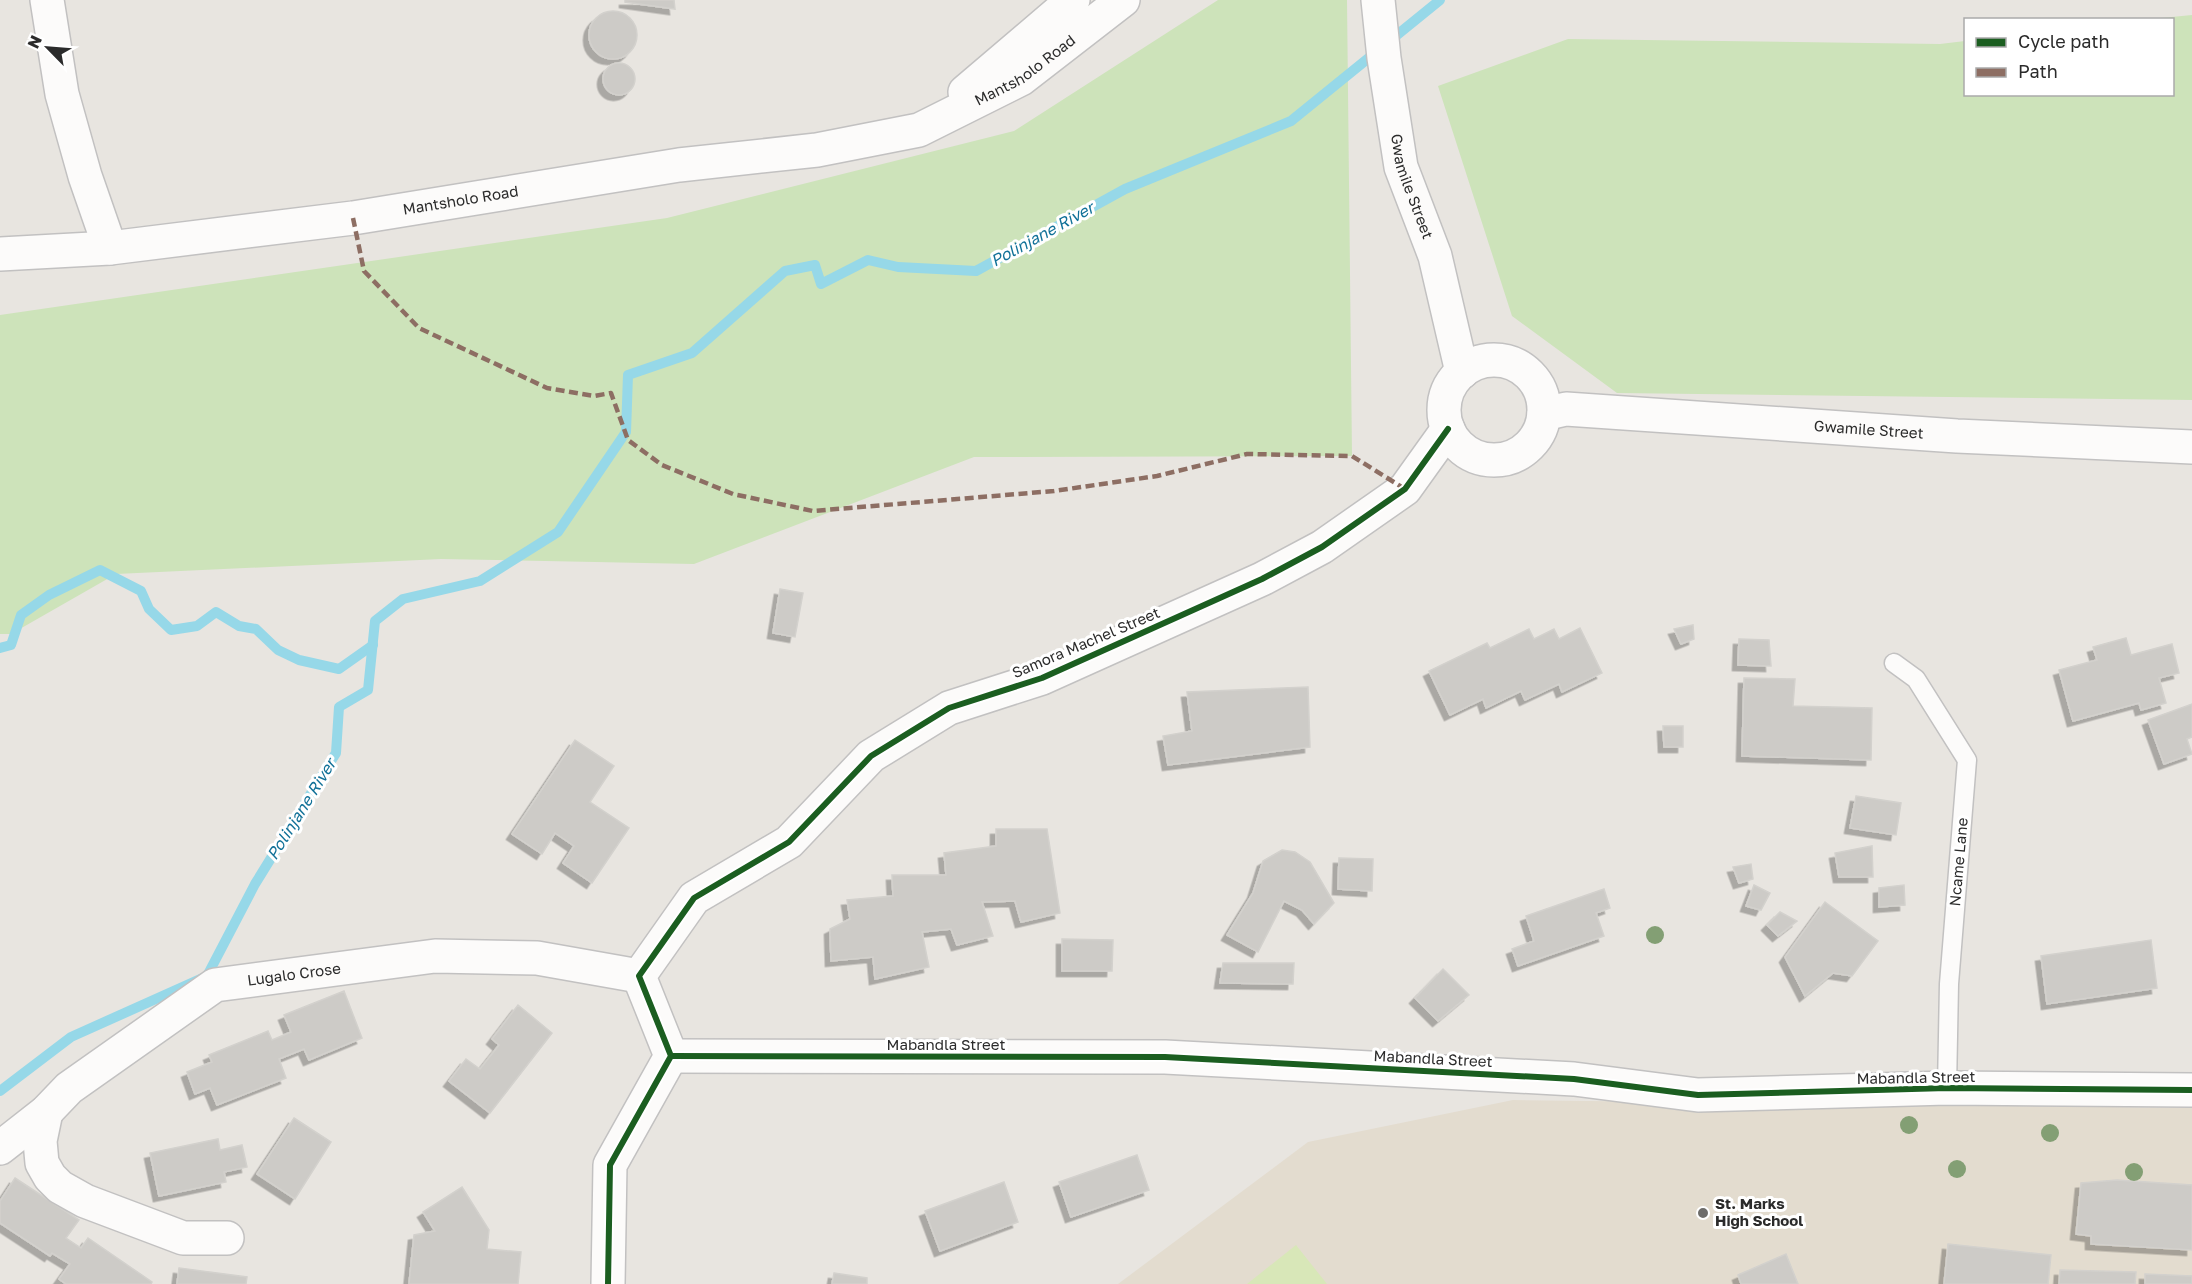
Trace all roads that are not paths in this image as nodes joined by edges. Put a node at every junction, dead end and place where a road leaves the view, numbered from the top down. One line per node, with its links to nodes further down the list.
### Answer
1 (47, 0): 6 (street)
2 (1073, 0): 5 (street, Mantsholo Road)
3 (1109, 5): 5 (street, Mantsholo Road)
4 (1378, 7): 8 (street, Gwamile Street)
5 (919, 130): 6 (street, Mantsholo Road)
6 (110, 248): 7 (street, Mantsholo Road)
7 (0, 254)
8 (1462, 372): 9 (street); 10 (street)
9 (1545, 414): 10 (street); 11 (street, Gwamile Street)
10 (1448, 429): 13 (street, Samora Machel Street)
11 (2192, 447)
12 (1894, 663): 15 (lane, Ncame Lane)
13 (639, 976): 14 (street); 17 (street, Lugalo Crose)
14 (671, 1056): 15 (street, Mabandla Street); 20 (street)
15 (1947, 1088): 16 (street, Mabandla Street)
16 (2192, 1090)
17 (46, 1112): 18 (street, Lugalo Crose); 19 (street)
18 (0, 1148)
19 (227, 1238)
20 (608, 1284)

